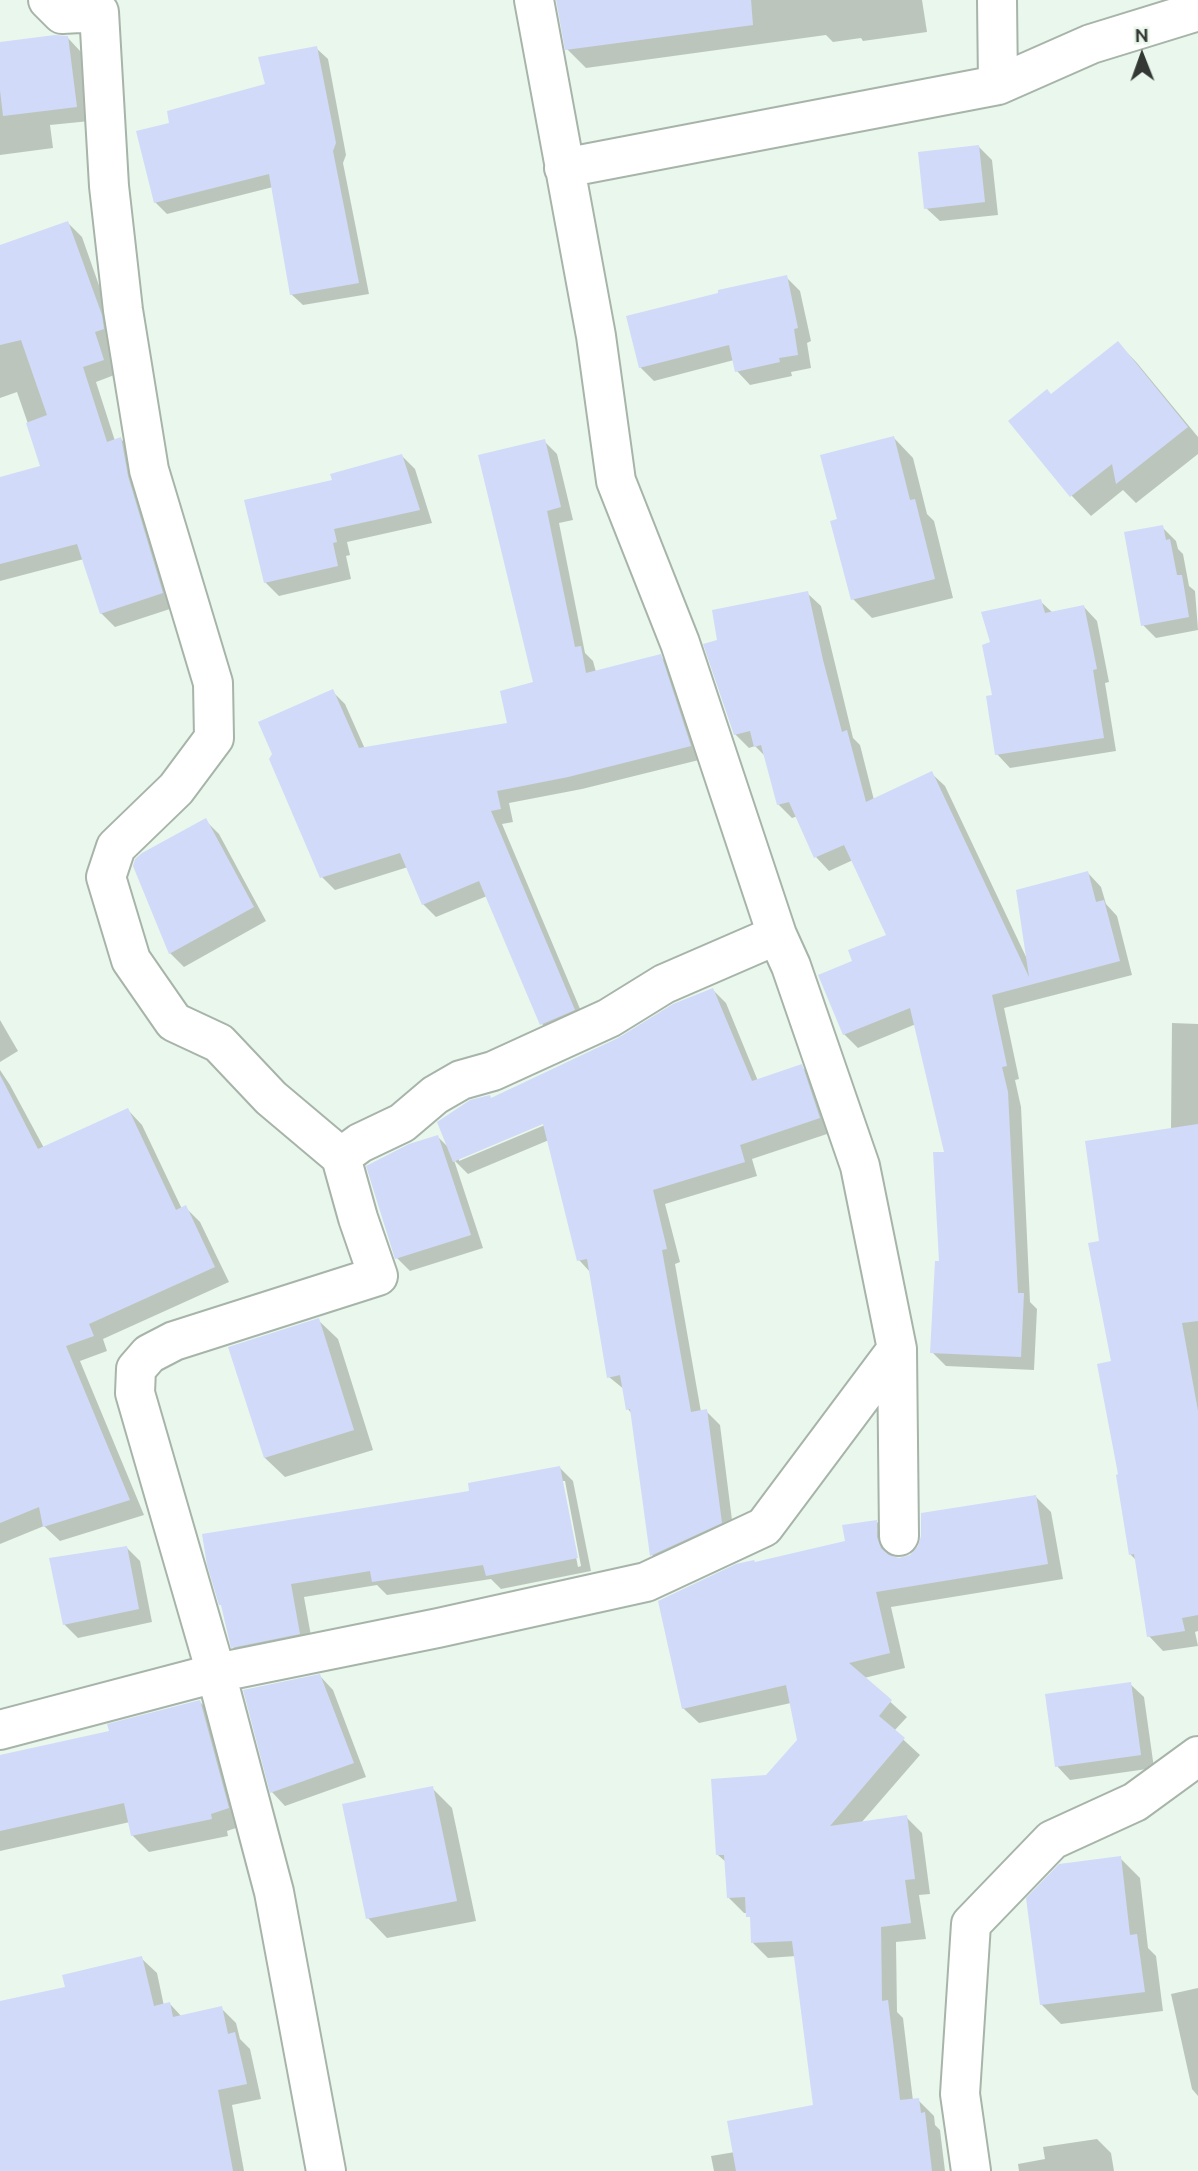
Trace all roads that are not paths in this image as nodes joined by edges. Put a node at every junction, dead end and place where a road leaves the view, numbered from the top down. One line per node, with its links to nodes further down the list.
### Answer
1 (47, 0): 8 (street)
2 (534, 0): 6 (street)
3 (997, 0): 5 (street)
4 (1198, 11): 5 (street)
5 (998, 85): 6 (street)
6 (564, 168): 7 (street)
7 (777, 935): 8 (street); 9 (street)
8 (341, 1157): 11 (street)
9 (897, 1349): 10 (street); 11 (street)
10 (899, 1535)
11 (216, 1673): 12 (street); 14 (street)
12 (0, 1730)
13 (1198, 1756): 15 (street)
14 (326, 2171)
15 (971, 2171)

